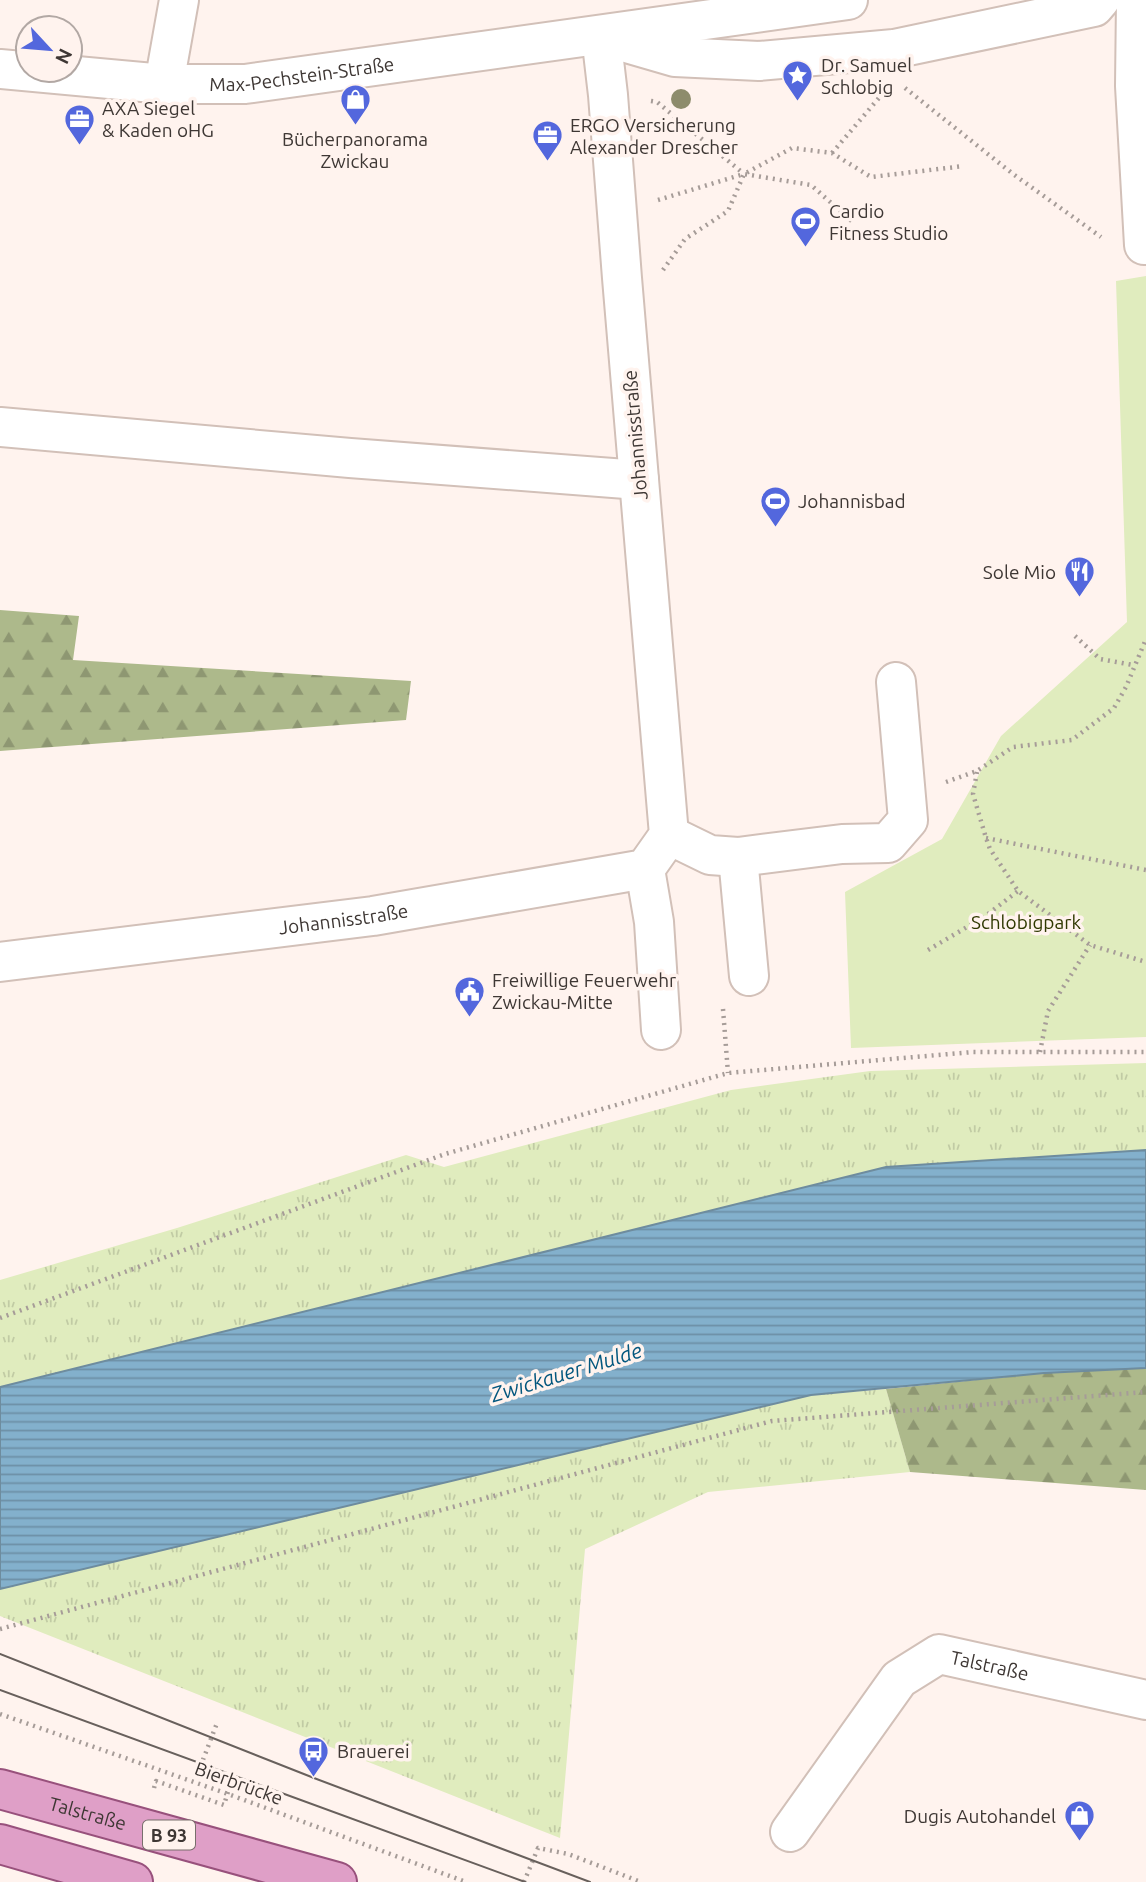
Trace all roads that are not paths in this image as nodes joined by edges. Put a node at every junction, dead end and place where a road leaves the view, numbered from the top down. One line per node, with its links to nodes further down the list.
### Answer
1 (179, 0): 7 (street)
2 (848, 0): 5 (street, Max-Pechstein-Straße)
3 (1100, 0): 5 (street, Max-Pechstein-Straße)
4 (1136, 0): 8 (street)
5 (601, 35): 7 (street, Max-Pechstein-Straße); 10 (street, Johannisstraße)
6 (0, 69): 7 (street, Max-Pechstein-Straße)
7 (164, 84)
8 (1144, 245)
9 (0, 427): 10 (street)
10 (639, 480): 12 (street, Johannisstraße)
11 (896, 682): 13 (street)
12 (669, 835): 13 (street); 14 (street)
13 (724, 856): 16 (street)
14 (645, 869): 15 (street, Johannisstraße); 17 (street)
15 (0, 962)
16 (749, 976)
17 (661, 1030)
18 (1146, 1700): 20 (street, Talstraße)
19 (0, 1789): 23 (main road, Talstraße / B 93)
20 (790, 1832)
21 (0, 1844): 22 (main road)
22 (133, 1882)
23 (337, 1882)

